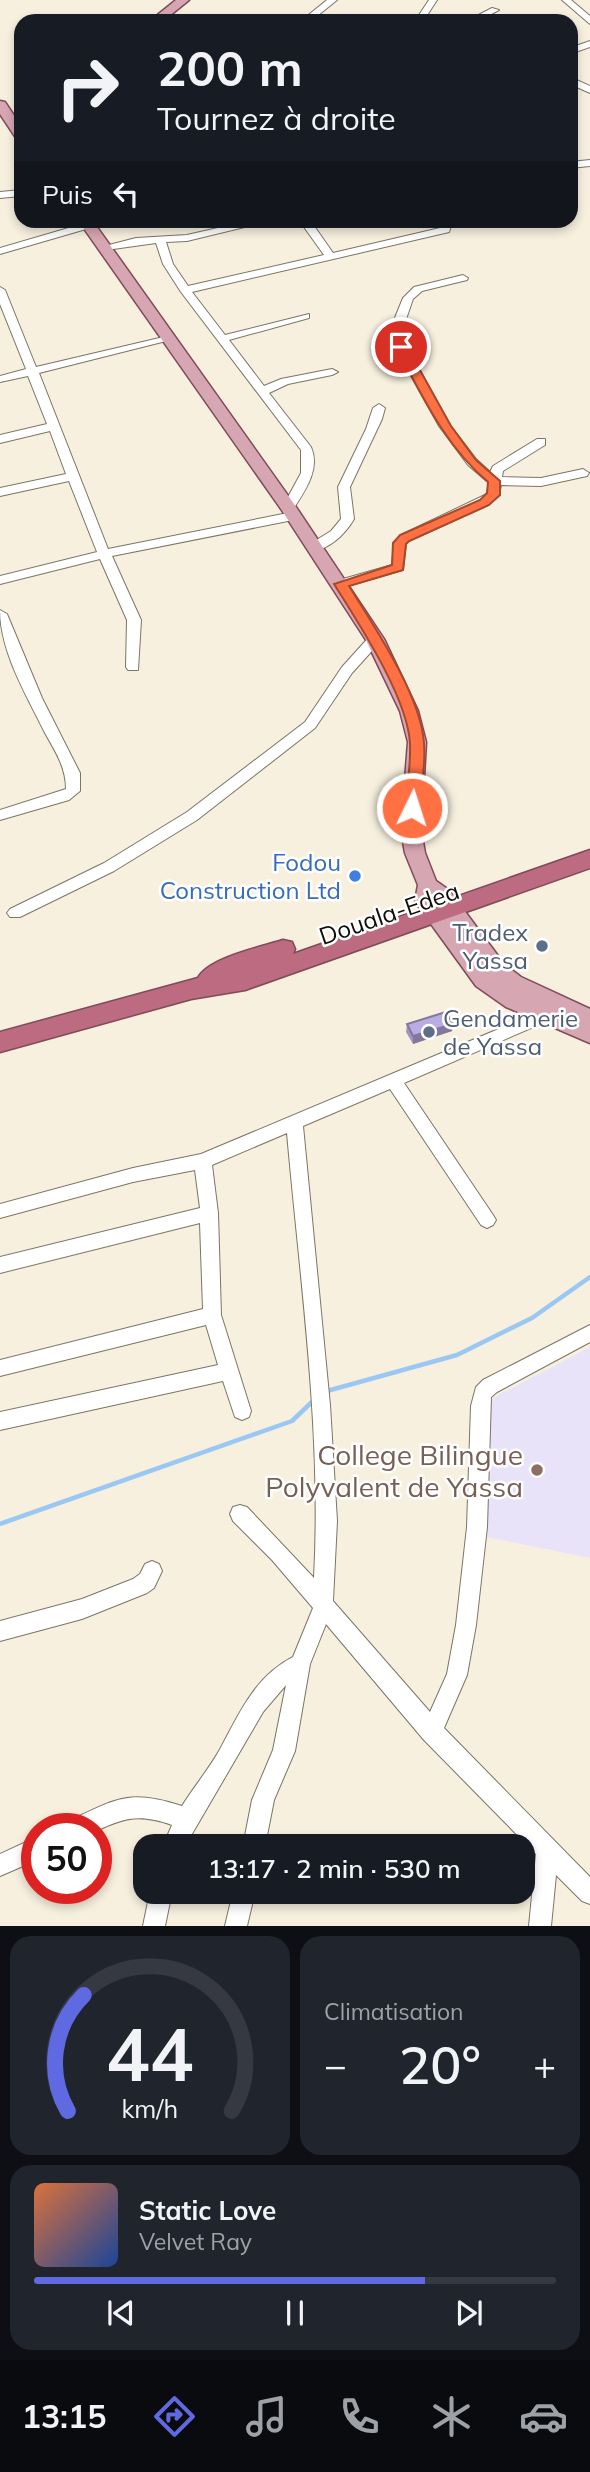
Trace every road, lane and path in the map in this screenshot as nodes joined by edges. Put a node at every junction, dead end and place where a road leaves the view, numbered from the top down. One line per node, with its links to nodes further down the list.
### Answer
1 (183, 0): 5 (main road)
2 (333, 0): 6 (street)
3 (566, 0): 8 (street)
4 (495, 10): 7 (street)
5 (165, 14)
6 (314, 14)
7 (486, 14)
8 (587, 19)
9 (0, 105): 10 (main road)
10 (14, 116)
11 (71, 228): 18 (street)
12 (91, 228): 17 (main road)
13 (216, 228): 16 (street)
14 (310, 228): 19 (street)
15 (446, 228): 19 (street)
16 (160, 240): 17 (street); 22 (street)
17 (106, 247): 24 (main road)
18 (0, 251)
19 (329, 255): 22 (street)
20 (463, 278): 36 (street)
21 (0, 290): 26 (street)
22 (185, 290): 25 (street)
23 (305, 316): 25 (street)
24 (168, 339): 26 (street); 38 (main road)
25 (221, 339): 29 (street)
26 (31, 371): 28 (street); 31 (street)
27 (332, 372): 29 (street)
28 (0, 379)
29 (264, 391): 38 (street)
30 (379, 408): 39 (street)
31 (55, 426): 32 (street); 35 (street)
32 (0, 439)
33 (541, 442): 36 (street)
34 (583, 473): 36 (street)
35 (74, 475): 37 (street); 40 (street)
36 (494, 481): 42 (street)
37 (0, 492)
38 (291, 512): 39 (main road); 40 (street)
39 (315, 547): 42 (main road)
40 (104, 554): 41 (street); 45 (street)
41 (0, 580)
42 (341, 584): 44 (main road)
43 (0, 614): 46 (street)
44 (375, 639): 49 (main road); 50 (street)
45 (133, 667)
46 (0, 816)
47 (590, 844): 49 (highway, Douala-Edea)
48 (590, 859): 49 (highway, Douala-Edea)
49 (436, 901): 51 (main road); 52 (main road); 54 (highway, Douala-Edea)
50 (15, 913)
51 (546, 1015): 53 (main road); 55 (street)
52 (590, 1018)
53 (590, 1034)
54 (0, 1042)
55 (395, 1082): 56 (street); 60 (street)
56 (294, 1122): 57 (street); 70 (street)
57 (203, 1161): 58 (street); 59 (street)
58 (0, 1211)
59 (209, 1213): 61 (street); 62 (street)
60 (486, 1220)
61 (0, 1265)
62 (212, 1315): 64 (street); 65 (street)
63 (590, 1333): 73 (street)
64 (0, 1368)
65 (228, 1371): 66 (street); 67 (street)
66 (242, 1411)
67 (0, 1421)
68 (240, 1514): 70 (street)
69 (152, 1571): 71 (street)
70 (323, 1607): 72 (street); 73 (street)
71 (0, 1631)
72 (300, 1664): 75 (street); 77 (street)
73 (432, 1732): 78 (street)
74 (112, 1813): 75 (street)
75 (185, 1818): 76 (street)
76 (179, 1834)
77 (256, 1834)
78 (547, 1850): 81 (street); 86 (street)
79 (21, 1855): 80 (street)
80 (0, 1865)
81 (590, 1894)
82 (159, 1904): 84 (street)
83 (241, 1904): 85 (street)
84 (155, 1926)
85 (236, 1926)
86 (540, 1926)

